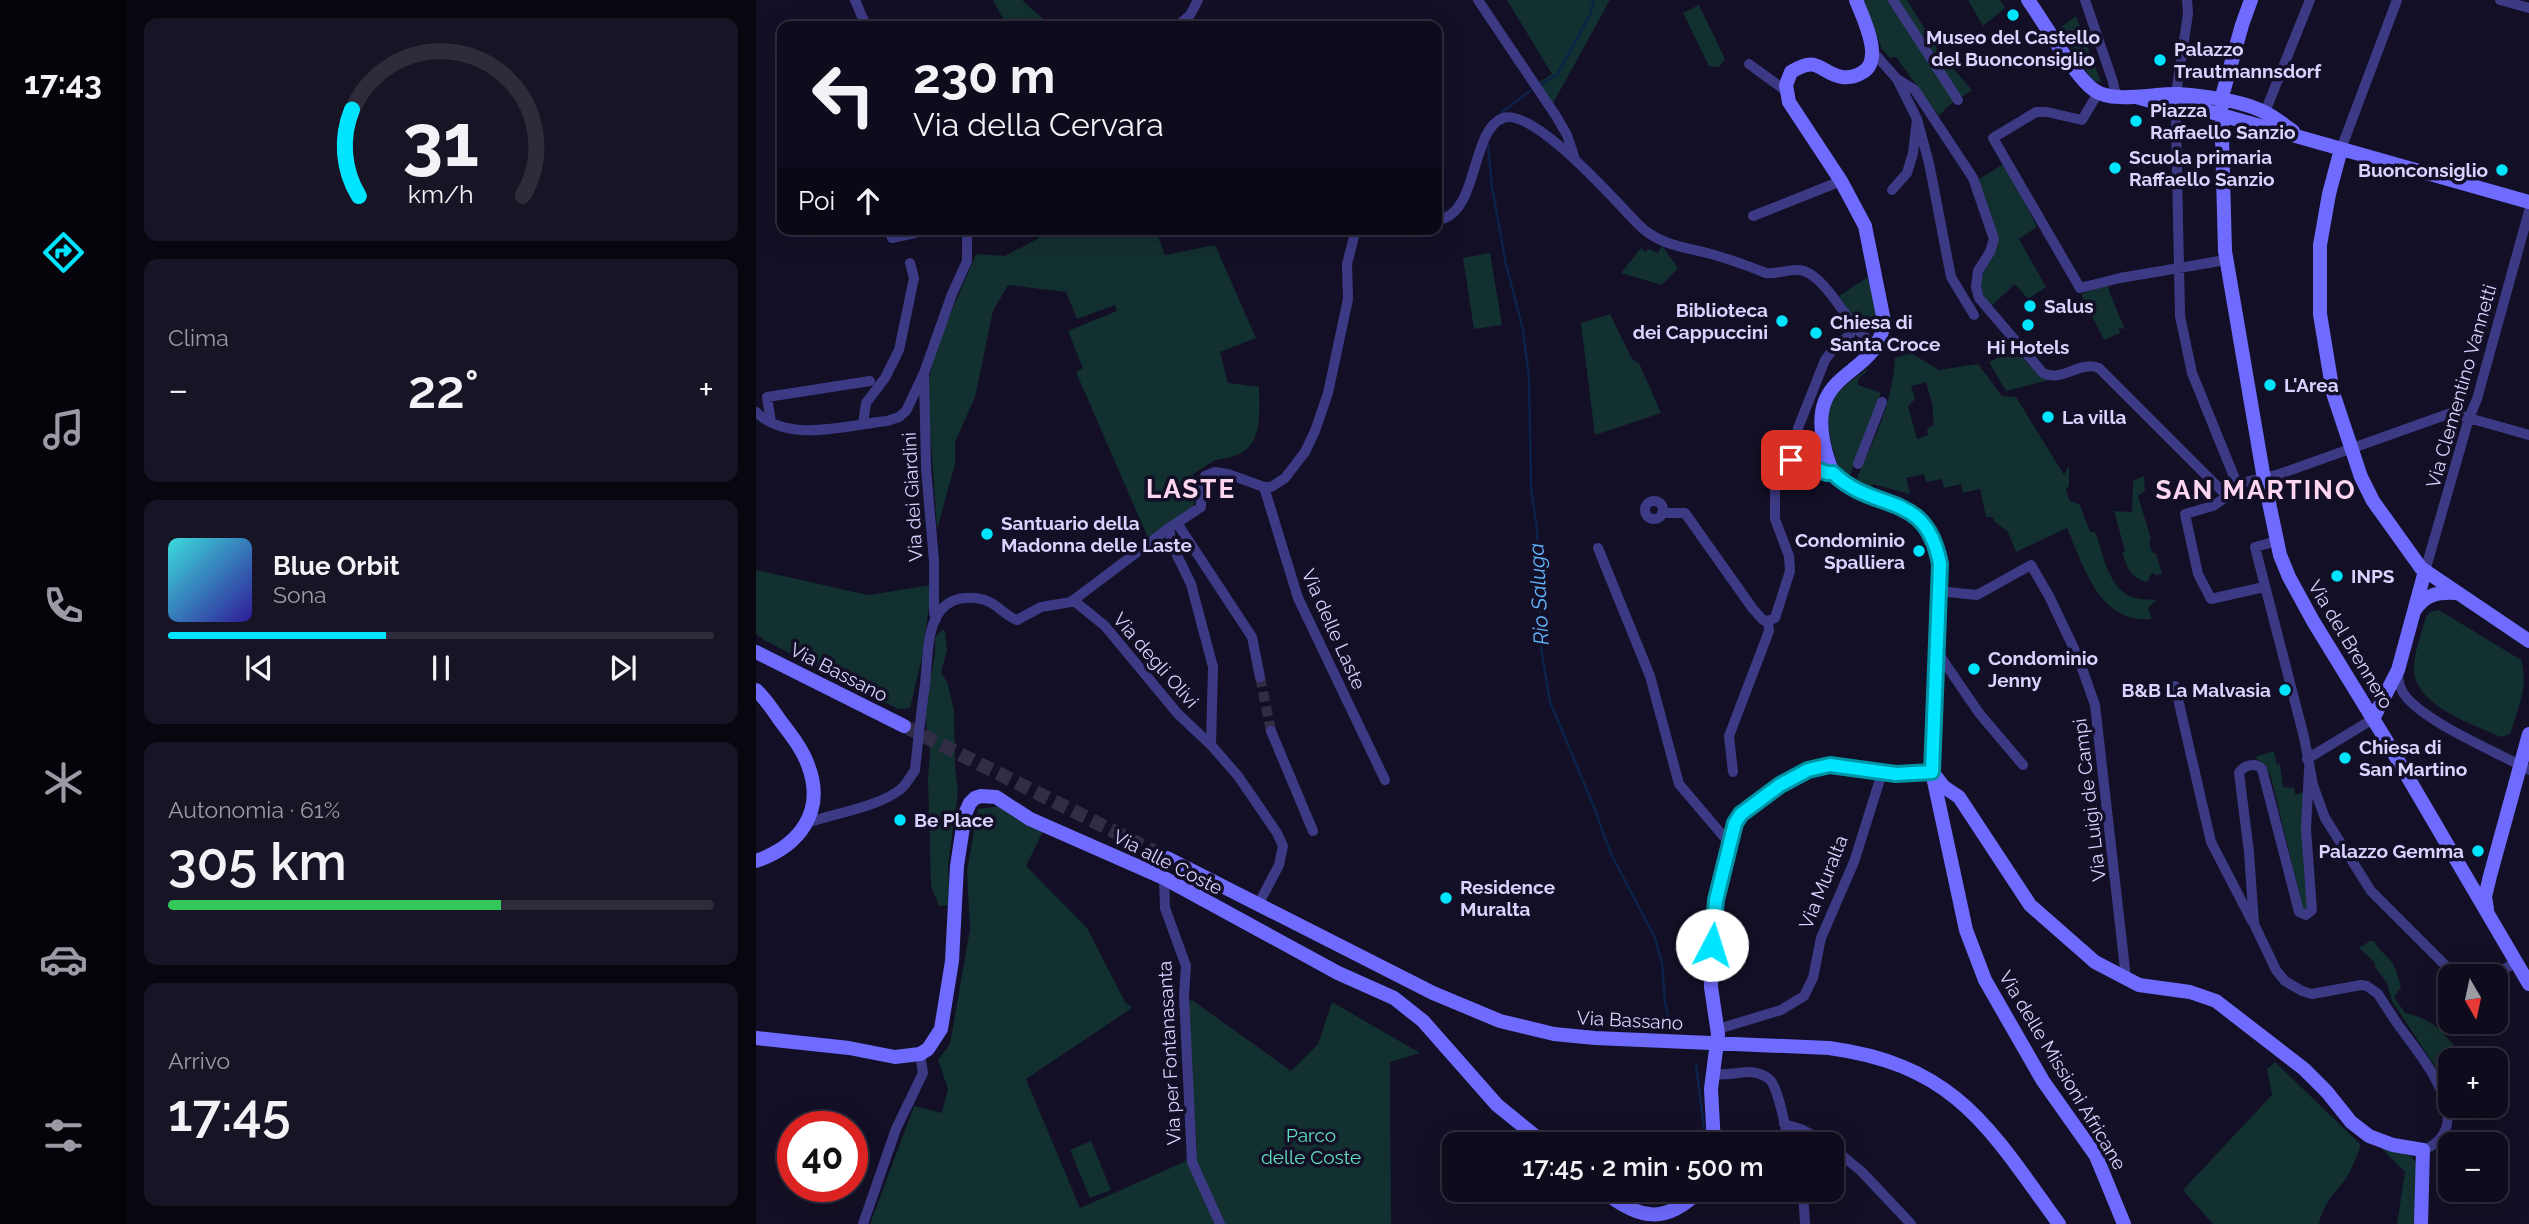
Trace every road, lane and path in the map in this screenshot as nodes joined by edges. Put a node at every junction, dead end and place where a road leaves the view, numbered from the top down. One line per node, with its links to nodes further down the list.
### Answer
1 (855, 0): 14 (street)
2 (1198, 0): 15 (street)
3 (1478, 0): 31 (street)
4 (1856, 0): 16 (street)
5 (1893, 0): 22 (street)
6 (2028, 0): 20 (street)
7 (2085, 0): 21 (street)
8 (2187, 0): 23 (street)
9 (2251, 0): 24 (street, Via del Brennero)
10 (2310, 0): 25 (street)
11 (2397, 0): 30 (street)
12 (2500, 0): 13 (street)
13 (2529, 8)
14 (864, 21)
15 (1183, 21)
16 (1874, 53): 18 (street); 19 (street)
17 (1749, 64): 19 (street)
18 (1897, 79): 27 (street); 61 (street)
19 (1786, 91): 32 (street)
20 (2098, 93): 21 (street); 42 (street)
21 (2116, 96): 23 (street)
22 (1958, 100)
23 (2175, 100): 24 (street); 26 (street)
24 (2221, 100): 25 (street); 26 (street, Via del Brennero)
25 (2265, 112): 29 (street)
26 (2222, 116): 29 (street); 40 (street, Via del Brennero)
27 (1917, 119): 33 (street); 43 (street)
28 (2176, 121): 42 (street)
29 (2304, 139): 30 (street)
30 (2341, 149): 34 (street); 54 (street)
31 (1574, 159): 37 (street); 45 (street)
32 (1841, 181): 36 (street); 45 (street)
33 (1892, 190)
34 (2529, 202)
35 (2529, 211): 50 (street, Via Clementino Vannetti)
36 (1753, 216)
37 (1442, 220)
38 (967, 235): 46 (street, Via dei Giardini)
39 (1354, 235): 60 (street)
40 (2226, 260): 42 (street); 58 (street, Via del Brennero)
41 (910, 263): 52 (street)
42 (2178, 268): 59 (street)
43 (1974, 315)
44 (1850, 335): 55 (street)
45 (1875, 346): 57 (street)
46 (924, 373): 52 (street, Via dei Giardini); 71 (street, Via dei Giardini)
47 (870, 381): 51 (street)
48 (1882, 402): 56 (street)
49 (756, 412): 51 (street, Via dei Giardini)
50 (2469, 418): 53 (street); 54 (street); 66 (street, Via Clementino Vannetti)
51 (771, 422): 52 (street, Via dei Giardini)
52 (863, 424)
53 (2529, 435)
54 (2351, 450): 58 (street); 66 (street)
55 (1797, 457)
56 (1858, 464)
57 (1833, 473): 68 (street, Via delle Missioni Africane); 73 (street)
58 (2264, 479): 59 (street); 64 (street, Via del Brennero)
59 (2238, 484): 61 (street)
60 (1264, 487): 63 (street); 92 (street, Via delle Laste)
61 (2228, 497): 67 (street)
62 (1662, 513): 73 (street)
63 (1173, 526): 70 (street); 78 (street); 85 (street, Via degli Olivi)
64 (2277, 541): 67 (street); 81 (street, Via del Brennero)
65 (1598, 548): 95 (street)
66 (2425, 571): 69 (street); 72 (street)
67 (2264, 587): 86 (street)
68 (1938, 591): 75 (street, Via delle Missioni Africane); 107 (street, Via Luigi de Campi)
69 (2456, 593): 72 (street); 74 (street)
70 (1073, 600): 71 (street); 85 (street, Via degli Olivi)
71 (936, 618): 93 (street)
72 (2412, 618): 77 (street)
73 (1768, 621): 89 (street)
74 (2528, 641)
75 (1936, 650): 87 (street); 90 (street, Via delle Missioni Africane)
76 (756, 653): 82 (street, Via Bassano)
77 (2398, 670): 81 (street); 88 (street)
78 (1260, 677)
79 (2175, 686): 103 (street)
80 (756, 690): 93 (street)
81 (2373, 719): 86 (street); 98 (street, Via del Brennero)
82 (904, 726)
83 (1271, 731): 94 (street)
84 (2529, 734): 88 (street)
85 (1211, 745): 101 (street, Via degli Olivi)
86 (2308, 764): 103 (street); 105 (street)
87 (2023, 765)
88 (2525, 768): 99 (street)
89 (1732, 772)
90 (1932, 772): 91 (street); 107 (street); 130 (street, Via delle Missioni Africane)
91 (1882, 773): 95 (street); 110 (street, Via Muralta)
92 (1385, 780)
93 (807, 823): 97 (street)
94 (1313, 831)
95 (1730, 844): 109 (street)
96 (1167, 858): 101 (street, Via Bassano)
97 (756, 861)
98 (2465, 874): 99 (street); 102 (street, Via del Brennero)
99 (2490, 876): 102 (street)
100 (1164, 878): 113 (street, Via alle Coste); 116 (street, Via alle Coste); 126 (street, Via per Fontanasanta)
101 (1258, 905): 112 (street, Via Bassano)
102 (2487, 914): 104 (street, Via del Brennero)
103 (2254, 924): 120 (street)
104 (2516, 962): 106 (street); 108 (street, Via del Brennero)
105 (2444, 964)
106 (2508, 967)
107 (2126, 978): 120 (street)
108 (2529, 984)
109 (1713, 1006): 110 (street); 112 (street)
110 (1718, 1036): 112 (street, Via Bassano); 114 (street); 129 (street, Via Bassano)
111 (756, 1038): 113 (street)
112 (1629, 1040)
113 (920, 1054): 125 (street)
114 (1712, 1074): 115 (street); 117 (street)
115 (1784, 1124): 118 (street); 119 (street)
116 (1530, 1132)
117 (1713, 1132)
118 (1786, 1132)
119 (1806, 1132)
120 (2423, 1150): 131 (street)
121 (1844, 1157): 128 (street)
122 (1618, 1202): 123 (street)
123 (1691, 1202)
124 (1804, 1202): 127 (street)
125 (863, 1224)
126 (1220, 1224)
127 (1805, 1224)
128 (1911, 1224)
129 (2059, 1224)
130 (2124, 1224)
131 (2421, 1224)

